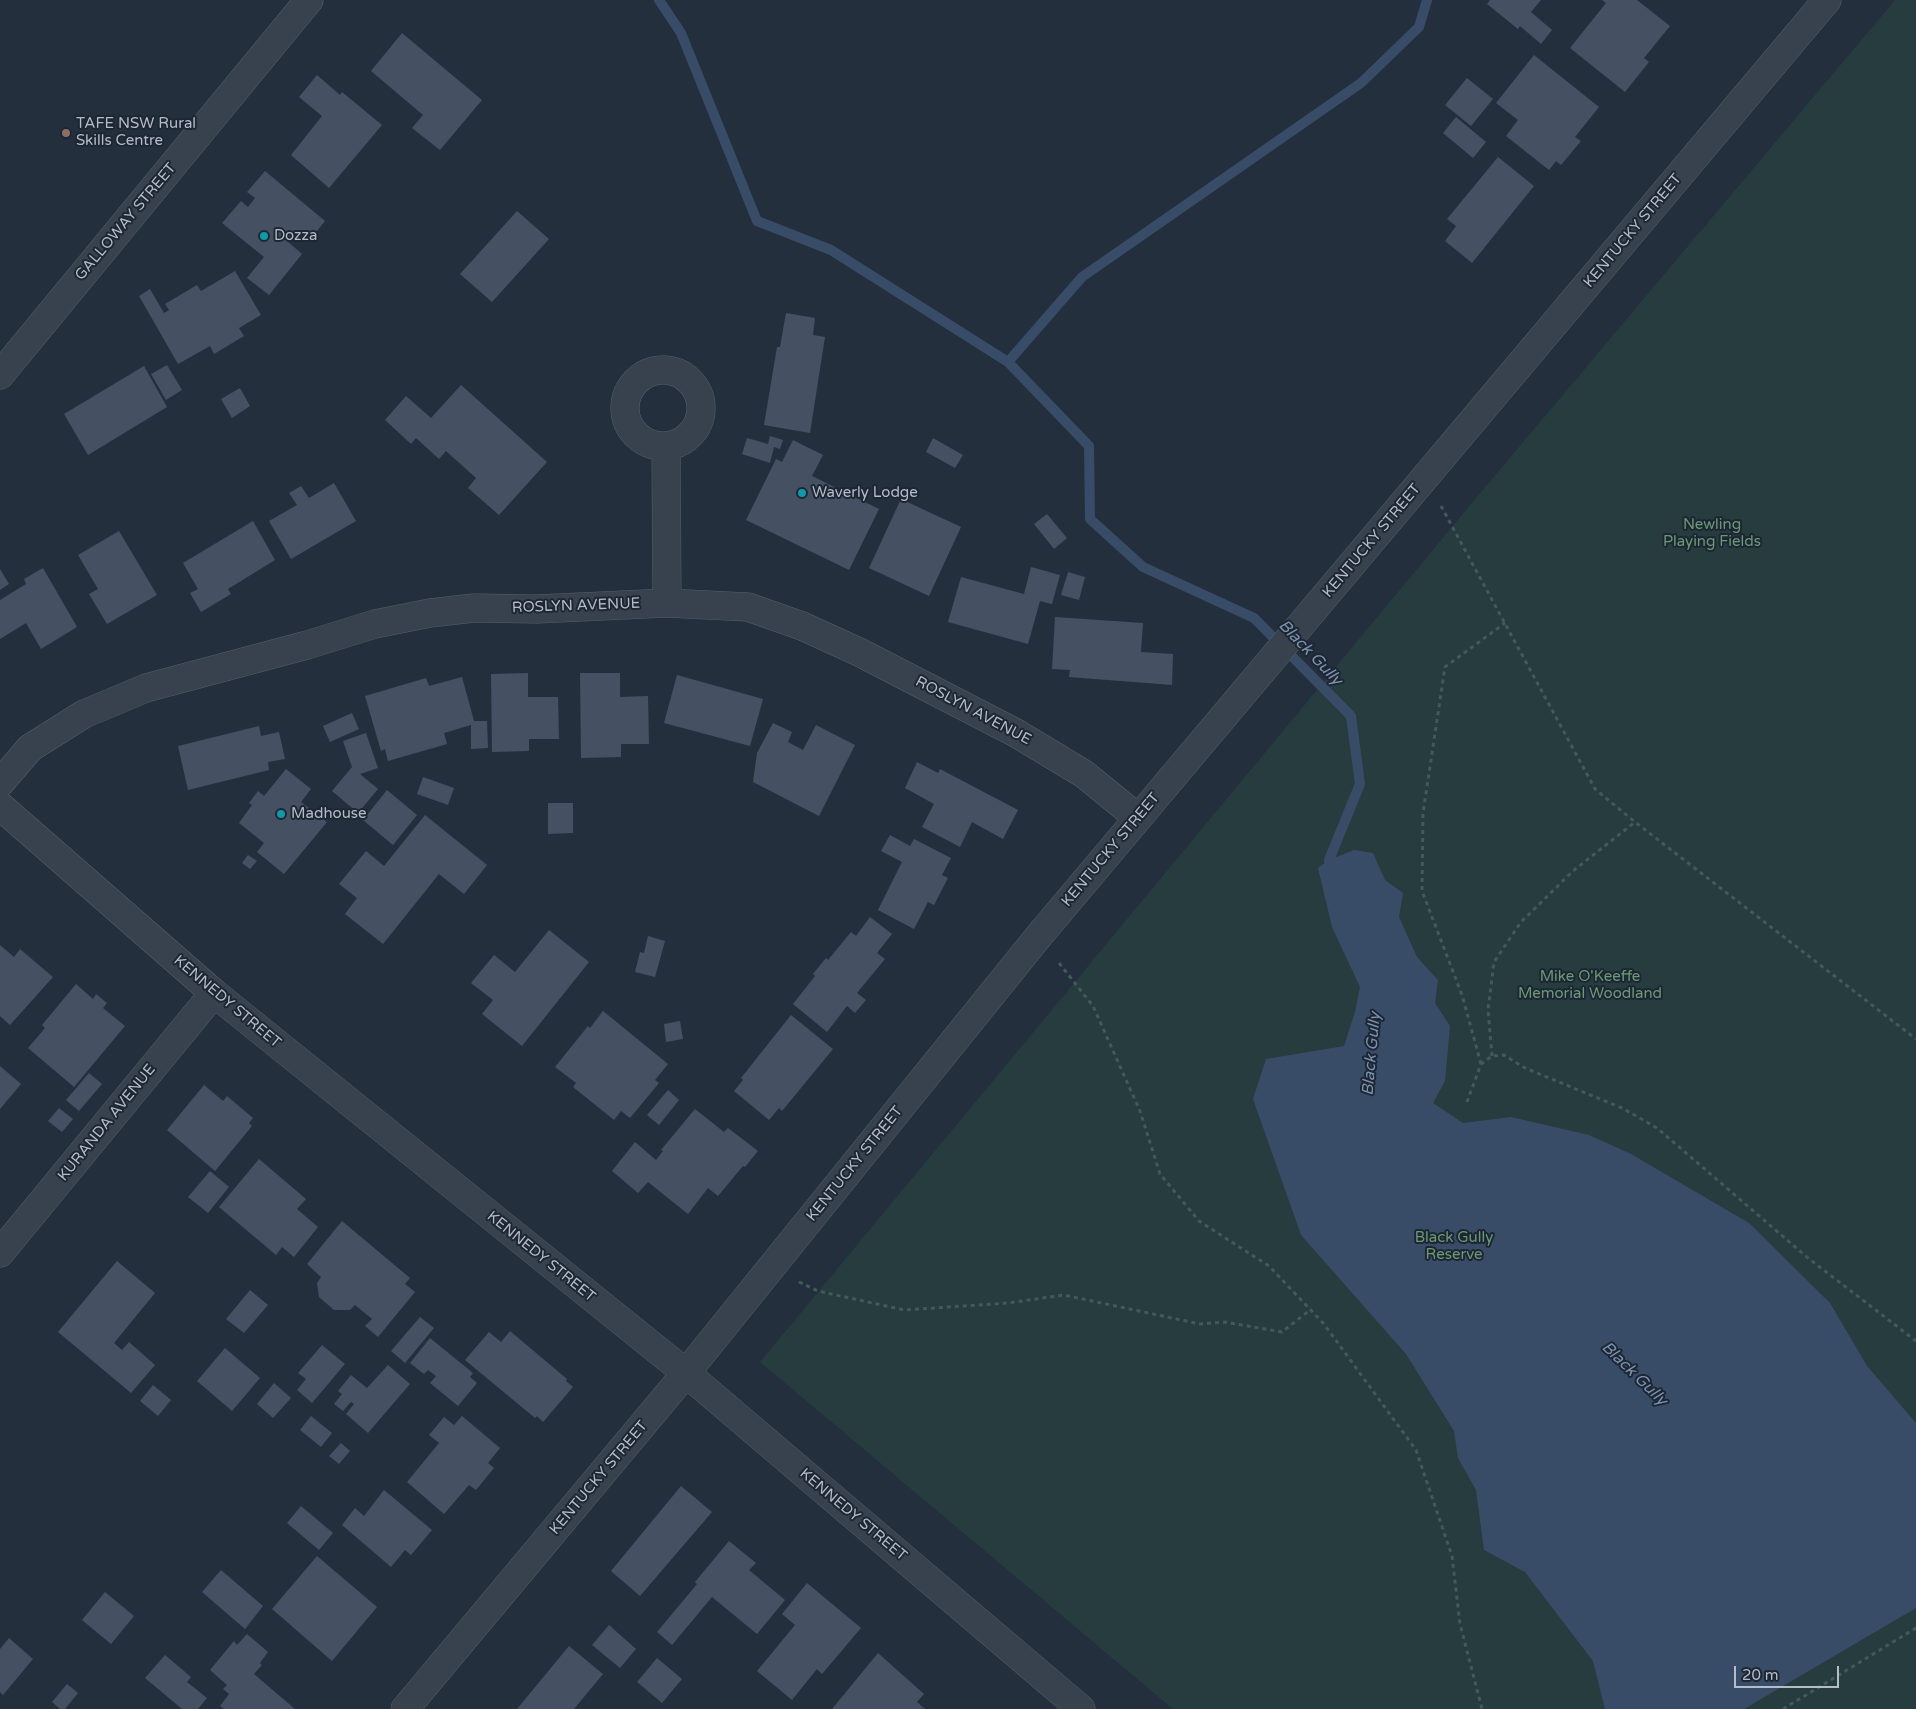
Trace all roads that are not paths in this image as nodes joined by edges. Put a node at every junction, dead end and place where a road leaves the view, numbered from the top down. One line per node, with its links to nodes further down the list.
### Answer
1 (309, 0): 3 (street, GALLOWAY STREET)
2 (1827, 0): 8 (street, KENTUCKY STREET)
3 (0, 375)
4 (666, 447): 5 (street)
5 (667, 603): 6 (street, ROSLYN AVENUE); 8 (street, ROSLYN AVENUE)
6 (0, 783)
7 (0, 806): 9 (street, KENNEDY STREET)
8 (1138, 818): 11 (street, KENTUCKY STREET)
9 (214, 993): 10 (street, KURANDA AVENUE); 11 (street, KENNEDY STREET)
10 (0, 1253)
11 (686, 1374): 12 (street, KENTUCKY STREET); 13 (street, KENNEDY STREET)
12 (405, 1709)
13 (1082, 1709)

